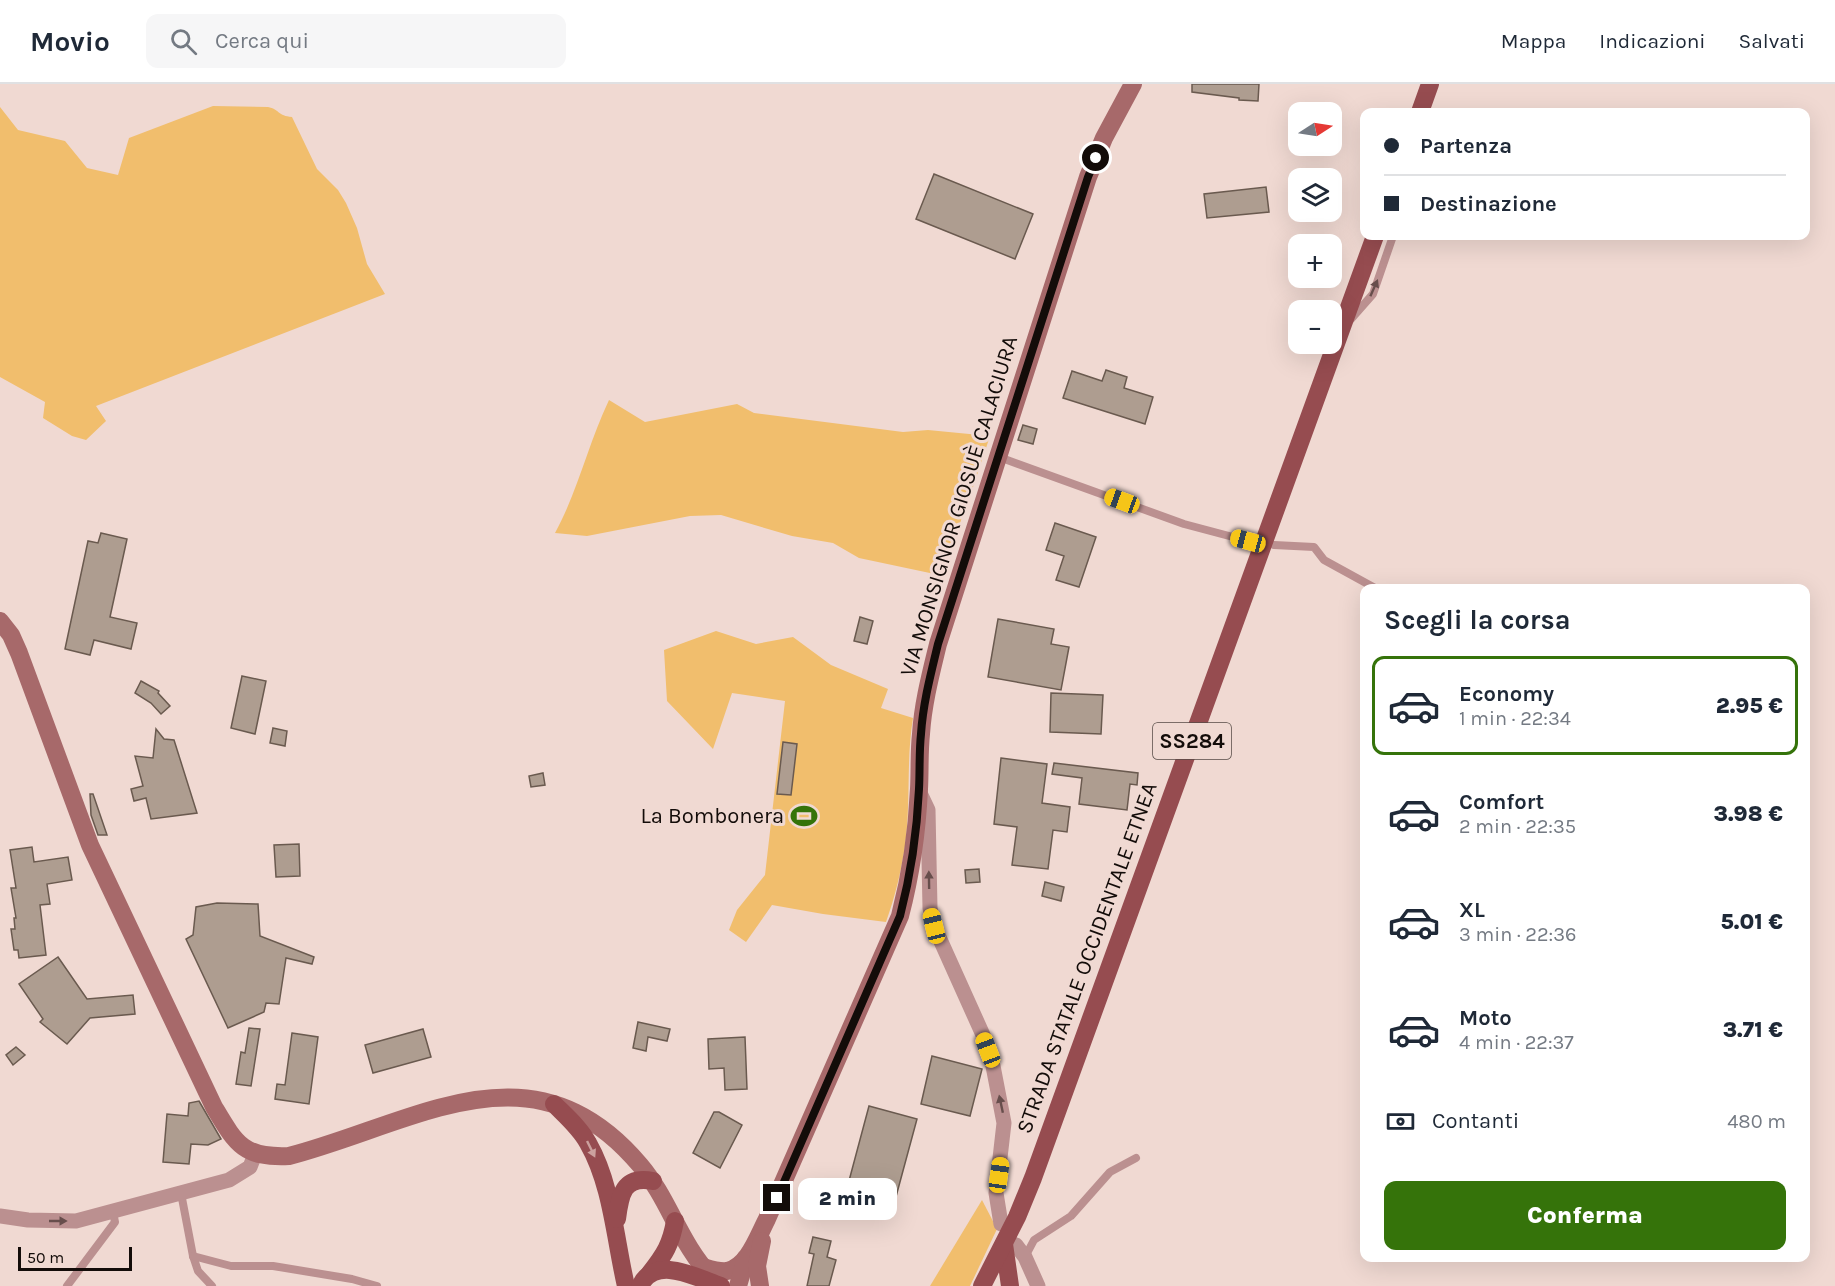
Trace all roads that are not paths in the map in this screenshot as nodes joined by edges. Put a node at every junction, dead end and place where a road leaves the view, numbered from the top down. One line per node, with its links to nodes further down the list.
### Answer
1 (1133, 84): 9 (street, VIA MONSIGNOR GIOSUÈ CALACIURA)
2 (1430, 84): 3 (main road)
3 (1421, 108)
4 (1374, 240): 6 (main road, STRADA STATALE OCCIDENTALE ETNEA / SS284)
5 (1392, 240): 7 (lane, one-way to 5)
6 (1342, 327)
7 (1342, 330)
8 (1332, 354): 25 (main road, STRADA STATALE OCCIDENTALE ETNEA / SS284)
9 (998, 457): 10 (lane); 14 (street, VIA MONSIGNOR GIOSUÈ CALACIURA)
10 (1248, 541)
11 (1274, 545): 12 (lane)
12 (1368, 584)
13 (0, 621): 16 (street)
14 (919, 791): 23 (street, one-way to 14); 27 (street, VIA MONSIGNOR GIOSUÈ CALACIURA)
15 (555, 1104): 16 (street); 18 (street); 24 (main road, one-way to 24)
16 (255, 1154): 19 (street)
17 (1136, 1158): 25 (lane)
18 (653, 1181): 22 (street); 24 (main road)
19 (181, 1193): 20 (street); 26 (lane)
20 (113, 1212): 21 (street, one-way to 20); 30 (lane)
21 (0, 1216)
22 (675, 1221): 28 (street); 29 (main road)
23 (1000, 1224)
24 (615, 1231): 33 (main road)
25 (1015, 1248): 38 (main road, STRADA STATALE OCCIDENTALE ETNEA / SS284); 39 (main road); 40 (street)
26 (193, 1256): 31 (lane); 32 (lane)
27 (752, 1260): 28 (street); 35 (street); 36 (street); 37 (street)
28 (703, 1268): 34 (street)
29 (645, 1279): 34 (main road)
30 (67, 1286)
31 (212, 1286)
32 (377, 1286)
33 (626, 1286)
34 (721, 1286)
35 (738, 1286)
36 (749, 1286)
37 (760, 1286)
38 (982, 1286)
39 (1010, 1286)
40 (1038, 1286)

